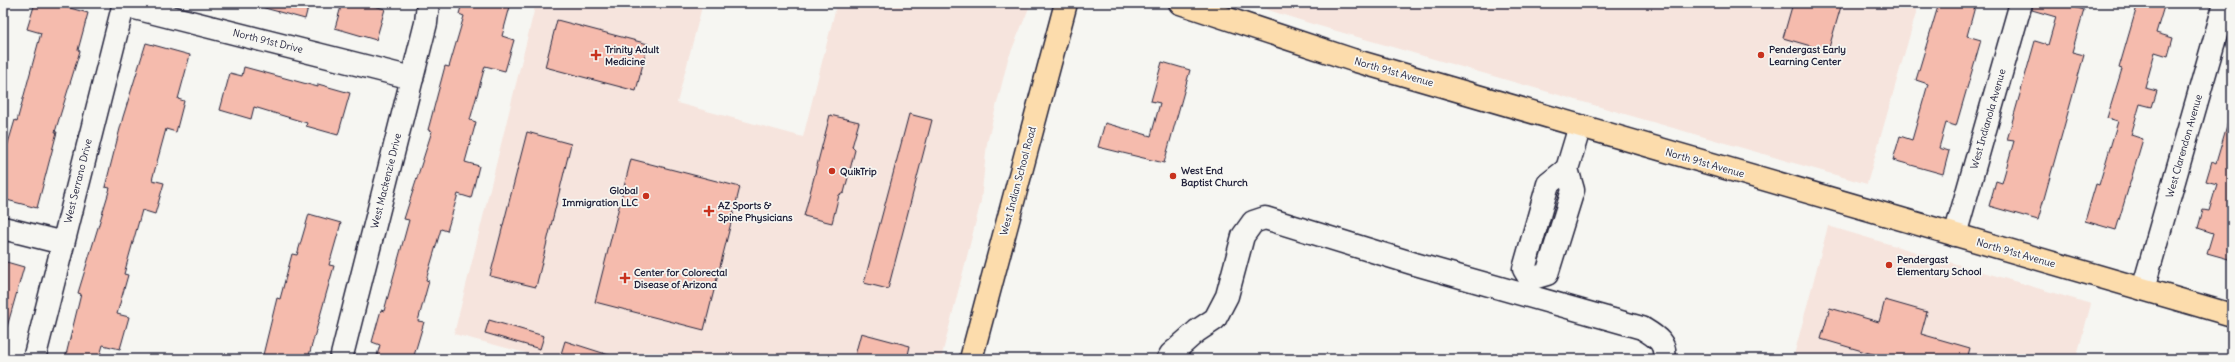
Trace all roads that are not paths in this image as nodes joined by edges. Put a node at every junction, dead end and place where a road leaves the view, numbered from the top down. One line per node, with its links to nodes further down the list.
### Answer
1 (428, 3): 7 (street, West Mackenzie Drive)
2 (1066, 3): 17 (main road, West Indian School Road)
3 (1180, 3): 8 (main road, North 91st Avenue)
4 (2021, 3): 10 (street, West Indianola Avenue)
5 (2225, 3): 13 (street, West Clarendon Avenue)
6 (123, 4): 7 (street, North 91st Drive); 11 (street, West Serrano Drive)
7 (412, 78): 16 (street, West Mackenzie Drive)
8 (1580, 126): 10 (main road, North 91st Avenue); 12 (street)
9 (3, 228): 11 (street)
10 (1955, 235): 13 (main road, North 91st Avenue)
11 (63, 243): 15 (street, West Serrano Drive)
12 (1528, 287): 18 (street); 19 (street)
13 (2143, 289): 14 (main road, North 91st Avenue)
14 (2232, 315)
15 (34, 359)
16 (341, 359)
17 (971, 359)
18 (1168, 359)
19 (1664, 359)

